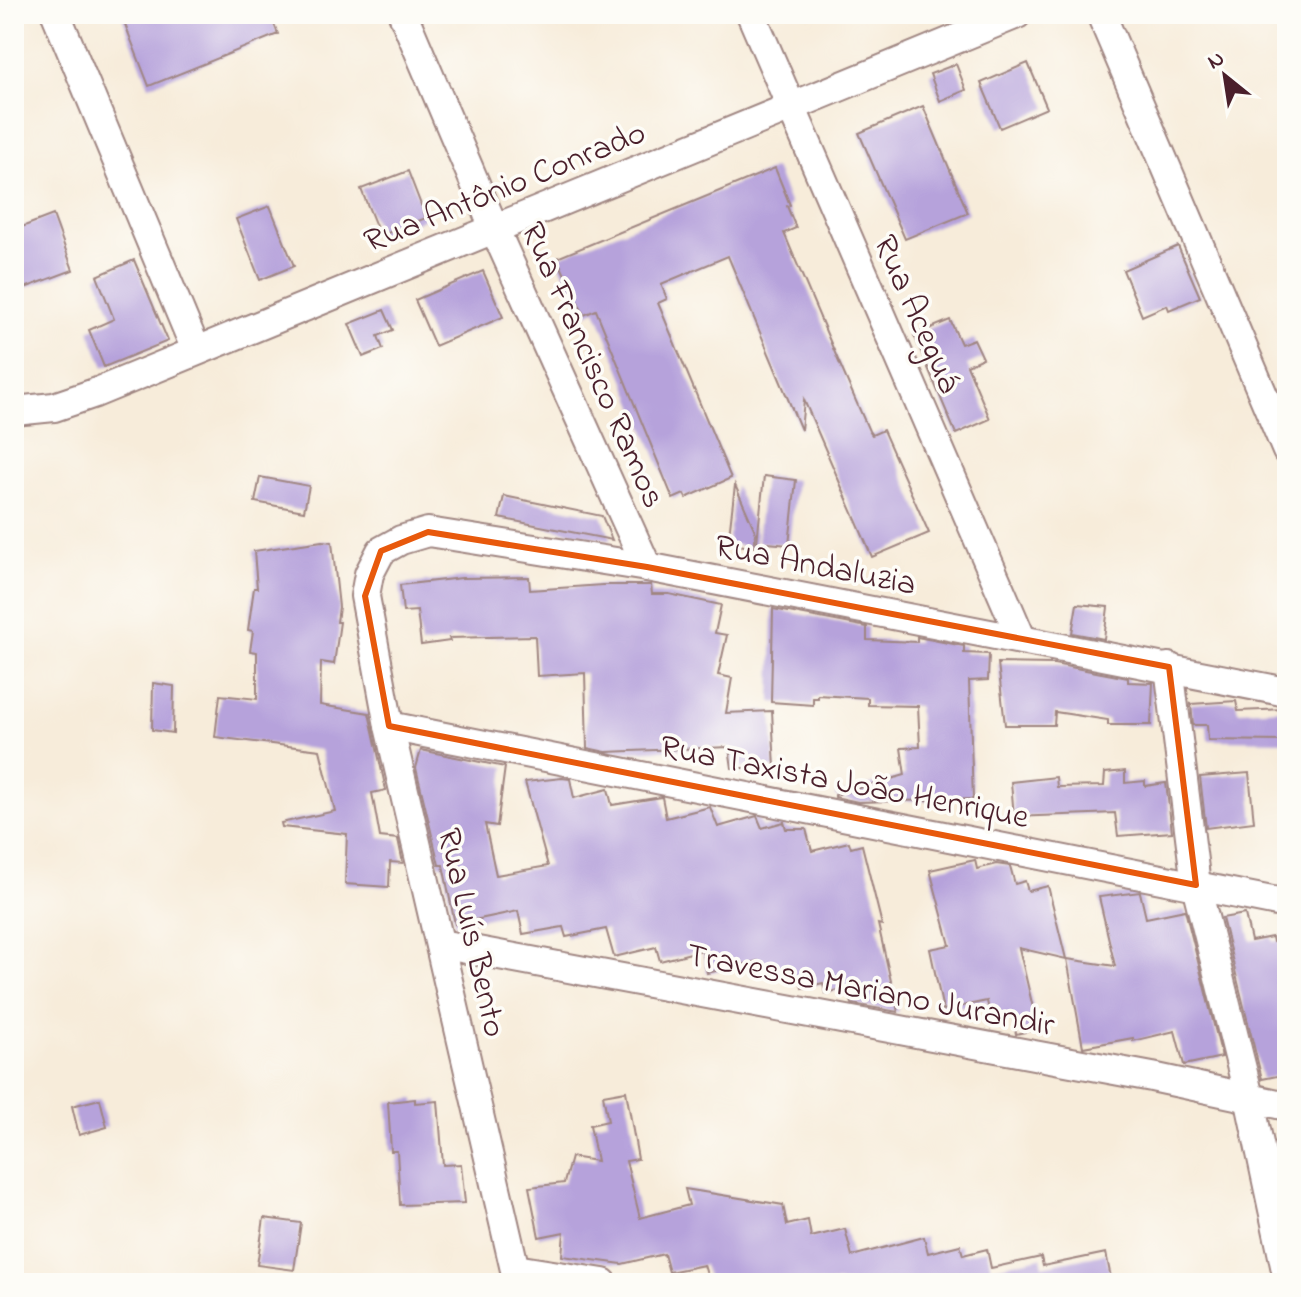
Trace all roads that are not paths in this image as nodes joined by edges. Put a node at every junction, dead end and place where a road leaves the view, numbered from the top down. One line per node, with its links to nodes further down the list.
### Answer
1 (56, 14): 8 (street)
2 (403, 14): 7 (street, Rua Francisco Ramos)
3 (751, 14): 6 (street, Rua Aceguá)
4 (1017, 14): 6 (street, Rua Antônio Conrado)
5 (1101, 14): 10 (street)
6 (790, 108): 7 (street, Rua Antônio Conrado); 13 (street, Rua Aceguá)
7 (494, 228): 8 (street, Rua Antônio Conrado); 11 (street, Rua Francisco Ramos)
8 (196, 350): 9 (street, Rua Antônio Conrado)
9 (14, 411)
10 (1287, 451)
11 (647, 567): 12 (street, Rua Andaluzia); 13 (street, Rua Andaluzia)
12 (365, 596): 16 (street, Rua Luís Bento)
13 (1022, 640): 14 (street, Rua Andaluzia)
14 (1169, 667): 15 (street, Rua Andaluzia); 17 (street)
15 (1287, 692)
16 (389, 726): 17 (street, Rua Taxista João Henrique); 19 (street, Rua Luís Bento)
17 (1196, 885): 18 (street, Rua Taxista João Henrique); 20 (street)
18 (1287, 904)
19 (440, 944): 20 (street, Travessa Mariano Jurandir); 23 (street, Rua Luís Bento)
20 (1249, 1097): 21 (street, Travessa Mariano Jurandir); 22 (street)
21 (1287, 1106)
22 (1287, 1275)
23 (517, 1276): 24 (street)
24 (603, 1283)

